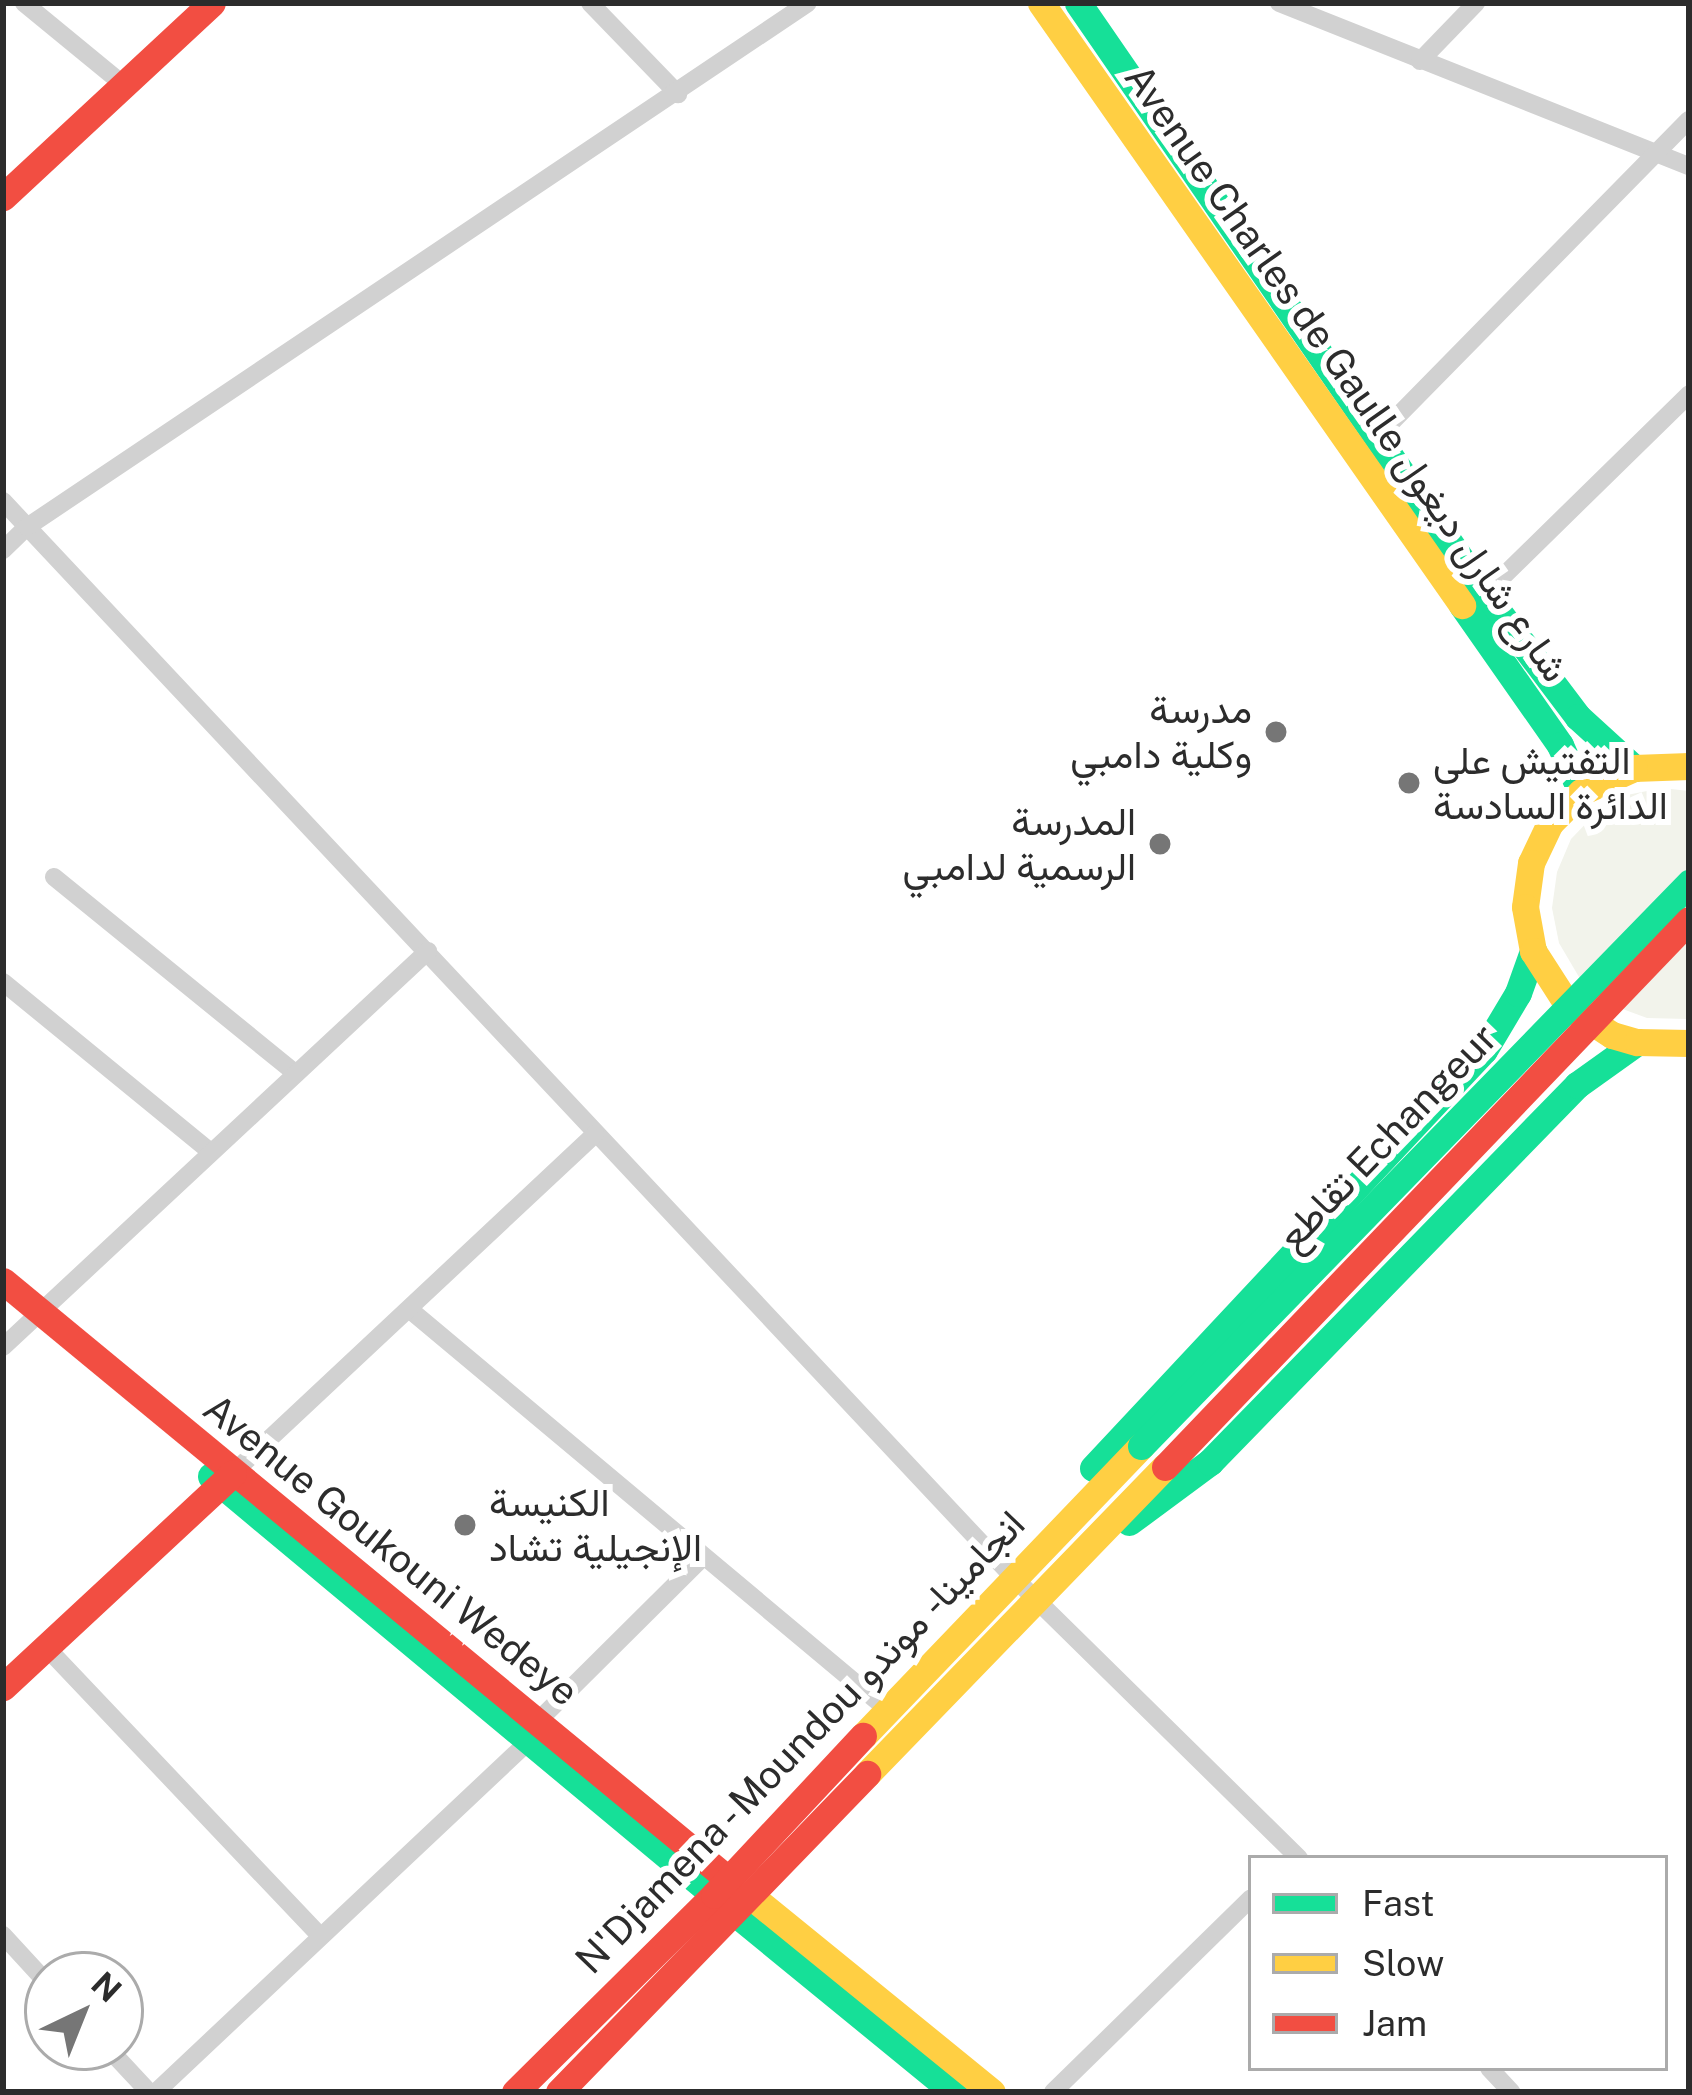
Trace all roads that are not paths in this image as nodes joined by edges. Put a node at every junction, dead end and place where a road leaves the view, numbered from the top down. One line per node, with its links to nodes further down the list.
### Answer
1 (24, 3): 10 (street)
2 (212, 3): 10 (main road)
3 (590, 3): 11 (street)
4 (808, 3): 11 (street)
5 (1041, 3): 17 (main road, Avenue Charles de Gaulle شارع شارل ديغول)
6 (1078, 3): 16 (main road, Avenue Charles de Gaulle شارع شارل ديغول)
7 (1279, 3): 9 (street)
8 (1476, 3): 9 (street)
9 (1420, 62): 13 (street)
10 (124, 85): 15 (main road)
11 (678, 94): 21 (street)
12 (1689, 120): 13 (street)
13 (1652, 152): 14 (street); 19 (street)
14 (1689, 166)
15 (3, 197)
16 (1241, 240): 17 (main road); 19 (main road, Avenue Charles de Gaulle شارع شارل ديغول)
17 (1217, 256): 22 (main road, Avenue Charles de Gaulle شارع شارل ديغول)
18 (1689, 394): 24 (street)
19 (1378, 436): 22 (main road, Avenue Charles de Gaulle شارع شارل ديغول)
20 (3, 501): 21 (street)
21 (27, 527): 23 (street); 31 (street)
22 (1438, 549): 24 (main road, Avenue Charles de Gaulle شارع شارل ديغول); 27 (main road, Avenue Charles de Gaulle شارع شارل ديغول)
23 (3, 550)
24 (1485, 594): 26 (main road, Avenue Charles de Gaulle شارع شارل ديغول)
25 (1689, 766): 26 (main road)
26 (1634, 767): 27 (main road)
27 (1581, 792): 32 (main road)
28 (54, 877): 36 (street)
29 (1689, 883): 44 (main road, تقاطع Echangeur, bridge)
30 (1689, 920): 47 (main road, bridge)
31 (428, 951): 36 (street); 37 (street)
32 (1533, 951): 34 (main road); 46 (main road)
33 (3, 982): 38 (street)
34 (1637, 1042): 35 (main road); 47 (main road)
35 (1689, 1043)
36 (294, 1072): 38 (street)
37 (595, 1134): 41 (street); 49 (street)
38 (211, 1152): 42 (street)
39 (3, 1281): 42 (main road, Avenue Goukouni Wedeye)
40 (3, 1306): 42 (main road, Avenue Goukouni Wedeye)
41 (409, 1309): 45 (street); 48 (street)
42 (34, 1319): 43 (street); 45 (main road, Avenue Goukouni Wedeye)
43 (3, 1347)
44 (1142, 1445): 46 (main road, N'Djamena - Moundou انجامينا - موندو)
45 (228, 1477): 51 (main road); 54 (main road, Avenue Goukouni Wedeye)
46 (1042, 1544): 49 (main road, N'Djamena - Moundou انجامينا - موندو)
47 (1084, 1552): 50 (main road)
48 (702, 1558): 53 (street); 54 (street)
49 (1012, 1577): 50 (street); 53 (main road, N'Djamena - Moundou انجامينا - موندو)
50 (1039, 1600): 55 (street); 56 (main road)
51 (45, 1646): 52 (main road); 59 (street)
52 (3, 1687)
53 (889, 1711): 56 (main road, N'Djamena - Moundou انجامينا - موندو)
54 (534, 1730): 56 (main road, Avenue Goukouni Wedeye); 59 (street)
55 (1294, 1855)
56 (732, 1896): 63 (main road, N'Djamena - Moundou انجامينا - موندو); 64 (main road); 65 (main road); 66 (main road)
57 (1248, 1901): 67 (street)
58 (3, 1936): 60 (street)
59 (320, 1936): 62 (street)
60 (24, 1958)
61 (132, 2071): 62 (street)
62 (153, 2092)
63 (515, 2092)
64 (559, 2092)
65 (954, 2092)
66 (992, 2092)
67 (1053, 2092)

